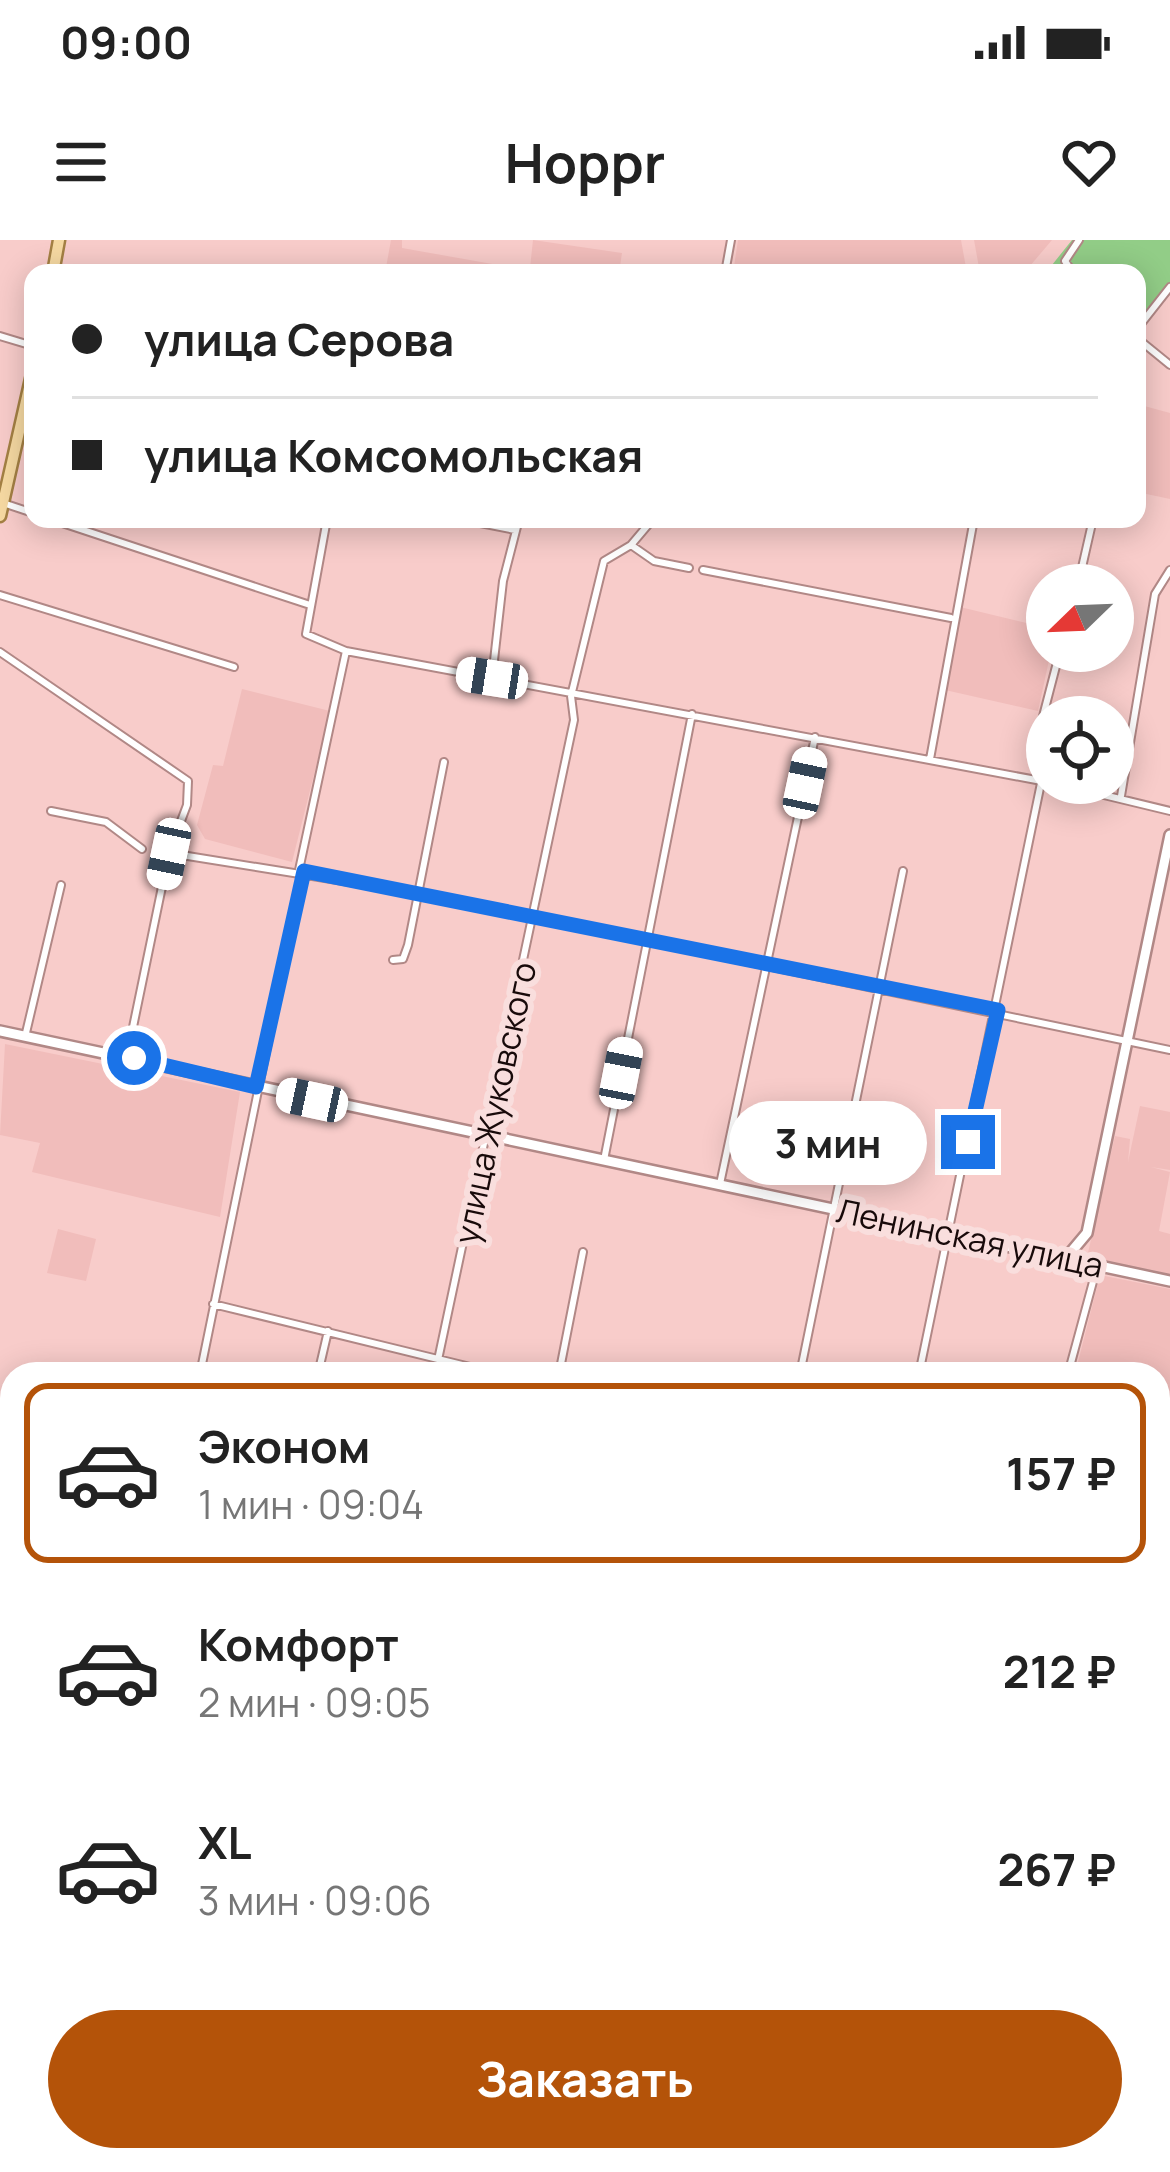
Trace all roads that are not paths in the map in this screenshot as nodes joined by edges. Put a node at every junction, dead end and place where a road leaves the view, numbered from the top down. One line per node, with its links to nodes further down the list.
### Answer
1 (1170, 287): 2 (street)
2 (1146, 320)
3 (1146, 342): 4 (street)
4 (1170, 365)
5 (24, 410): 6 (main road)
6 (2, 509)
7 (77, 528): 20 (street)
8 (325, 528): 20 (street)
9 (505, 528): 13 (street)
10 (645, 528): 14 (street, улица Жуковского)
11 (972, 528): 21 (street)
12 (1091, 528): 15 (street)
13 (515, 530): 25 (street)
14 (631, 545): 16 (street); 26 (street, улица Жуковского)
15 (1083, 564)
16 (689, 568)
17 (703, 570): 21 (street)
18 (1170, 570): 28 (street)
19 (0, 596): 24 (street)
20 (310, 605): 22 (street)
21 (951, 618): 30 (street)
22 (346, 651): 25 (street); 40 (street)
23 (0, 652): 39 (street)
24 (234, 667)
25 (492, 678): 26 (street)
26 (574, 691): 27 (street); 44 (street, улица Жуковского)
27 (692, 714): 29 (street); 45 (street)
28 (1134, 719)
29 (814, 737): 30 (street); 47 (street)
30 (929, 759): 32 (street)
31 (444, 761): 43 (street)
32 (1026, 778)
33 (1134, 800): 36 (street)
34 (1043, 804): 49 (street)
35 (52, 811): 38 (street)
36 (1170, 811)
37 (1170, 835): 52 (street)
38 (142, 849)
39 (169, 854): 40 (street); 54 (street)
40 (301, 871): 43 (street); 55 (street)
41 (903, 871): 48 (street)
42 (61, 885): 51 (street)
43 (418, 893): 44 (street); 46 (street)
44 (533, 917): 45 (street); 56 (street, улица Жуковского)
45 (646, 941): 47 (street); 57 (street)
46 (393, 960)
47 (766, 964): 48 (street); 58 (street)
48 (878, 987): 49 (street); 59 (street)
49 (998, 1010): 52 (street); 60 (street)
50 (0, 1031): 51 (street, Ленинская улица)
51 (25, 1037): 54 (street, Ленинская улица)
52 (1126, 1042): 53 (street); 62 (street)
53 (1170, 1050)
54 (127, 1056): 55 (street, Ленинская улица)
55 (256, 1087): 56 (street, Ленинская улица); 65 (street)
56 (488, 1137): 57 (street, Ленинская улица); 67 (street, улица Жуковского)
57 (604, 1160): 58 (street, Ленинская улица)
58 (719, 1184): 59 (street, Ленинская улица)
59 (833, 1208): 60 (street, Ленинская улица); 73 (street)
60 (948, 1231): 62 (street, Ленинская улица); 74 (street)
61 (583, 1252): 72 (street)
62 (1066, 1258): 63 (street, Ленинская улица)
63 (1097, 1266): 64 (street, Ленинская улица); 75 (street)
64 (1170, 1281)
65 (213, 1304): 66 (street); 68 (street)
66 (328, 1331): 67 (street); 69 (street)
67 (441, 1359): 70 (street, улица Жуковского); 71 (street)
68 (202, 1362)
69 (321, 1362)
70 (440, 1362)
71 (453, 1362)
72 (561, 1362)
73 (802, 1362)
74 (922, 1362)
75 (1071, 1362)
76 (1012, 2172): 77 (street)
77 (1033, 2172)

